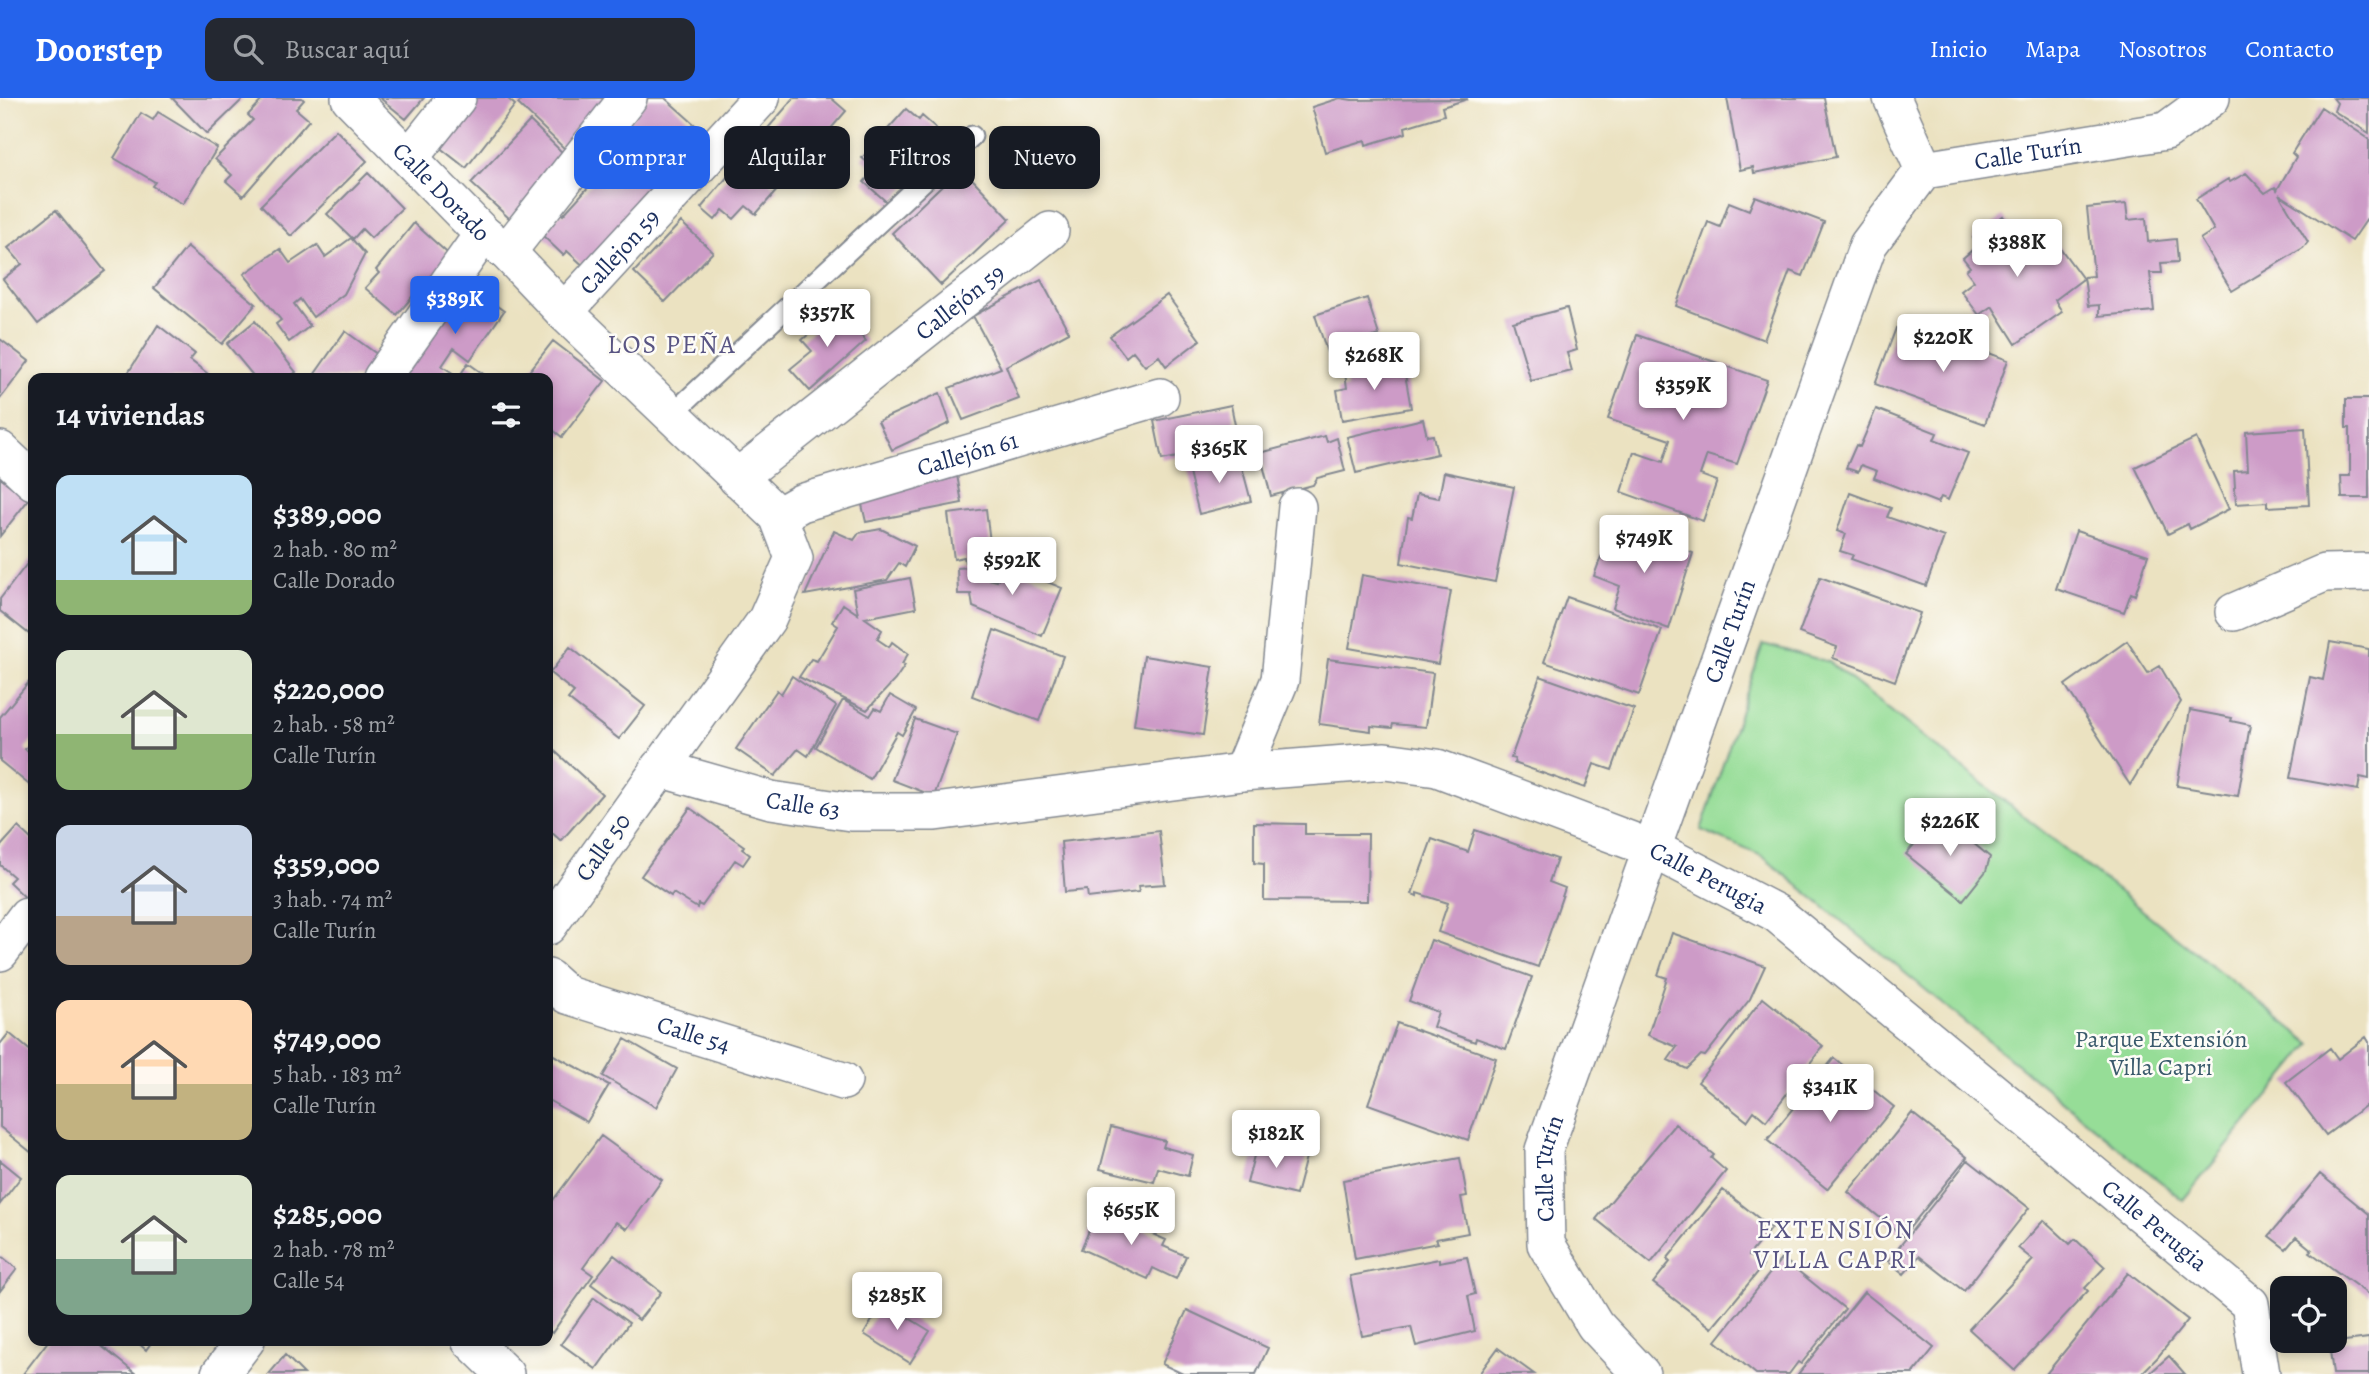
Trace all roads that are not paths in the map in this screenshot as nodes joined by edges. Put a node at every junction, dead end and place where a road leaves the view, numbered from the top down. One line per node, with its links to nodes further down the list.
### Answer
1 (350, 98): 7 (street, Calle Dorado)
2 (457, 98): 7 (street)
3 (628, 98): 11 (street)
4 (761, 98): 12 (street, Callejon 59)
5 (1892, 98): 8 (street)
6 (2211, 98): 8 (street, Calle Turín)
7 (410, 157): 11 (street, Calle Dorado)
8 (1924, 170): 25 (street, Calle Turín)
9 (915, 189): 15 (lane)
10 (1050, 231): 18 (street, Callejón 59)
11 (495, 243): 12 (street, Calle Dorado); 13 (street)
12 (564, 312): 15 (street, Calle Dorado)
13 (386, 373)
14 (1160, 397): 20 (street, Callejón 61)
15 (671, 415): 18 (street, Calle Dorado)
16 (0, 450): 17 (street)
17 (28, 476)
18 (737, 478): 20 (street, Calle Dorado)
19 (1297, 507): 24 (street)
20 (778, 516): 23 (street)
21 (2369, 572): 22 (street)
22 (2234, 612)
23 (659, 768): 24 (street, Calle 63); 27 (street, Calle 50)
24 (1242, 772): 25 (street, Calle Perugia)
25 (1653, 849): 35 (street, Calle Turín); 36 (street, Calle Perugia)
26 (27, 916): 28 (street)
27 (553, 919)
28 (0, 952)
29 (553, 982): 30 (street, Calle 54)
30 (843, 1081)
31 (241, 1346): 33 (street)
32 (476, 1346): 34 (street)
33 (220, 1374)
34 (505, 1374)
35 (1641, 1374)
36 (2261, 1374)

